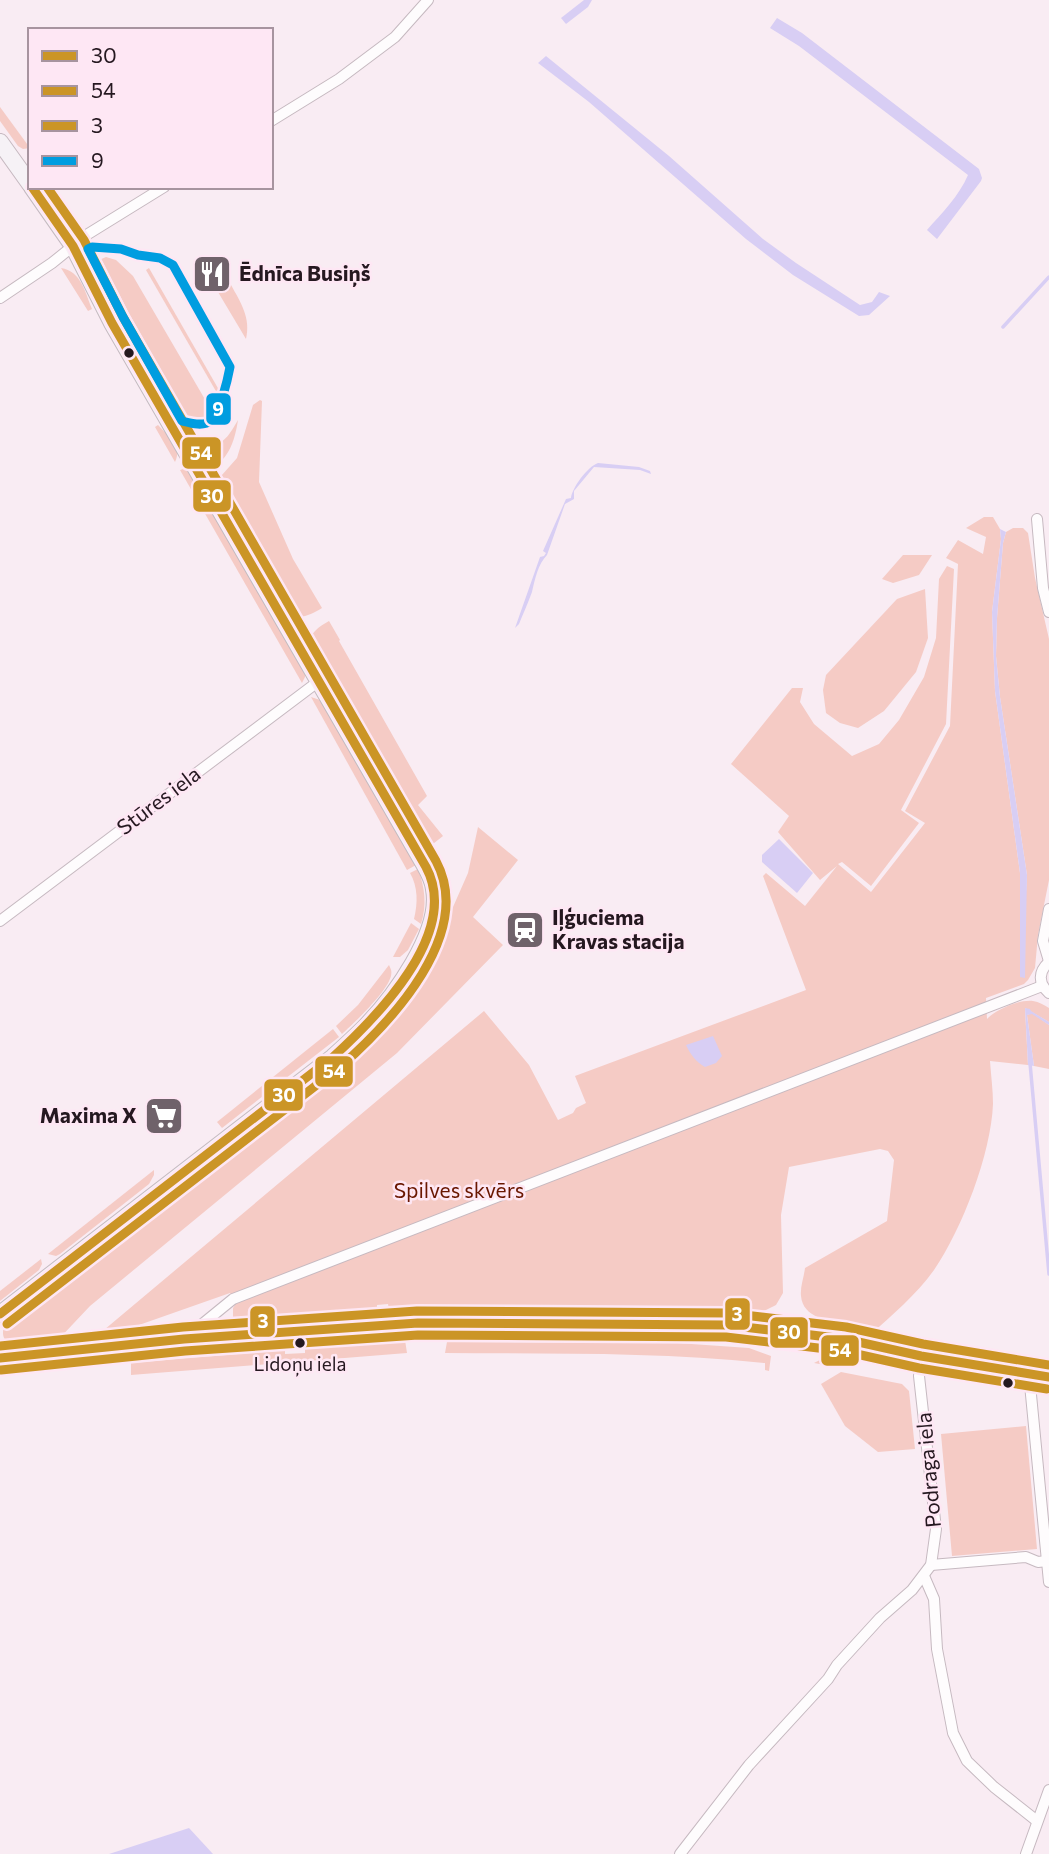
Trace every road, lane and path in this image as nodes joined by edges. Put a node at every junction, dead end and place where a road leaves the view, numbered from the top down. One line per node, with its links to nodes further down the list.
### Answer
1 (428, 0): 2 (street)
2 (273, 120)
3 (0, 142): 4 (street)
4 (28, 181)
5 (34, 189): 7 (street)
6 (161, 189): 7 (street)
7 (74, 246): 8 (street); 11 (street)
8 (0, 298)
9 (1037, 519): 10 (street)
10 (1049, 612)
11 (319, 681): 13 (street, Stūres iela); 16 (street)
12 (1049, 909): 14 (street)
13 (0, 921)
14 (1049, 962): 15 (street)
15 (1046, 990): 17 (street)
16 (0, 1314)
17 (184, 1339): 18 (street); 19 (street)
18 (921, 1356): 20 (street); 23 (street, Podraga iela)
19 (0, 1358)
20 (1029, 1374): 21 (street); 22 (street)
21 (1049, 1377)
22 (1047, 1561): 23 (street); 25 (street)
23 (931, 1565): 24 (street, Podraga iela)
24 (924, 1576): 27 (street); 28 (street, Podraga iela)
25 (1049, 1582)
26 (1049, 1790): 27 (street)
27 (1037, 1821): 29 (street)
28 (680, 1854)
29 (1026, 1854)

